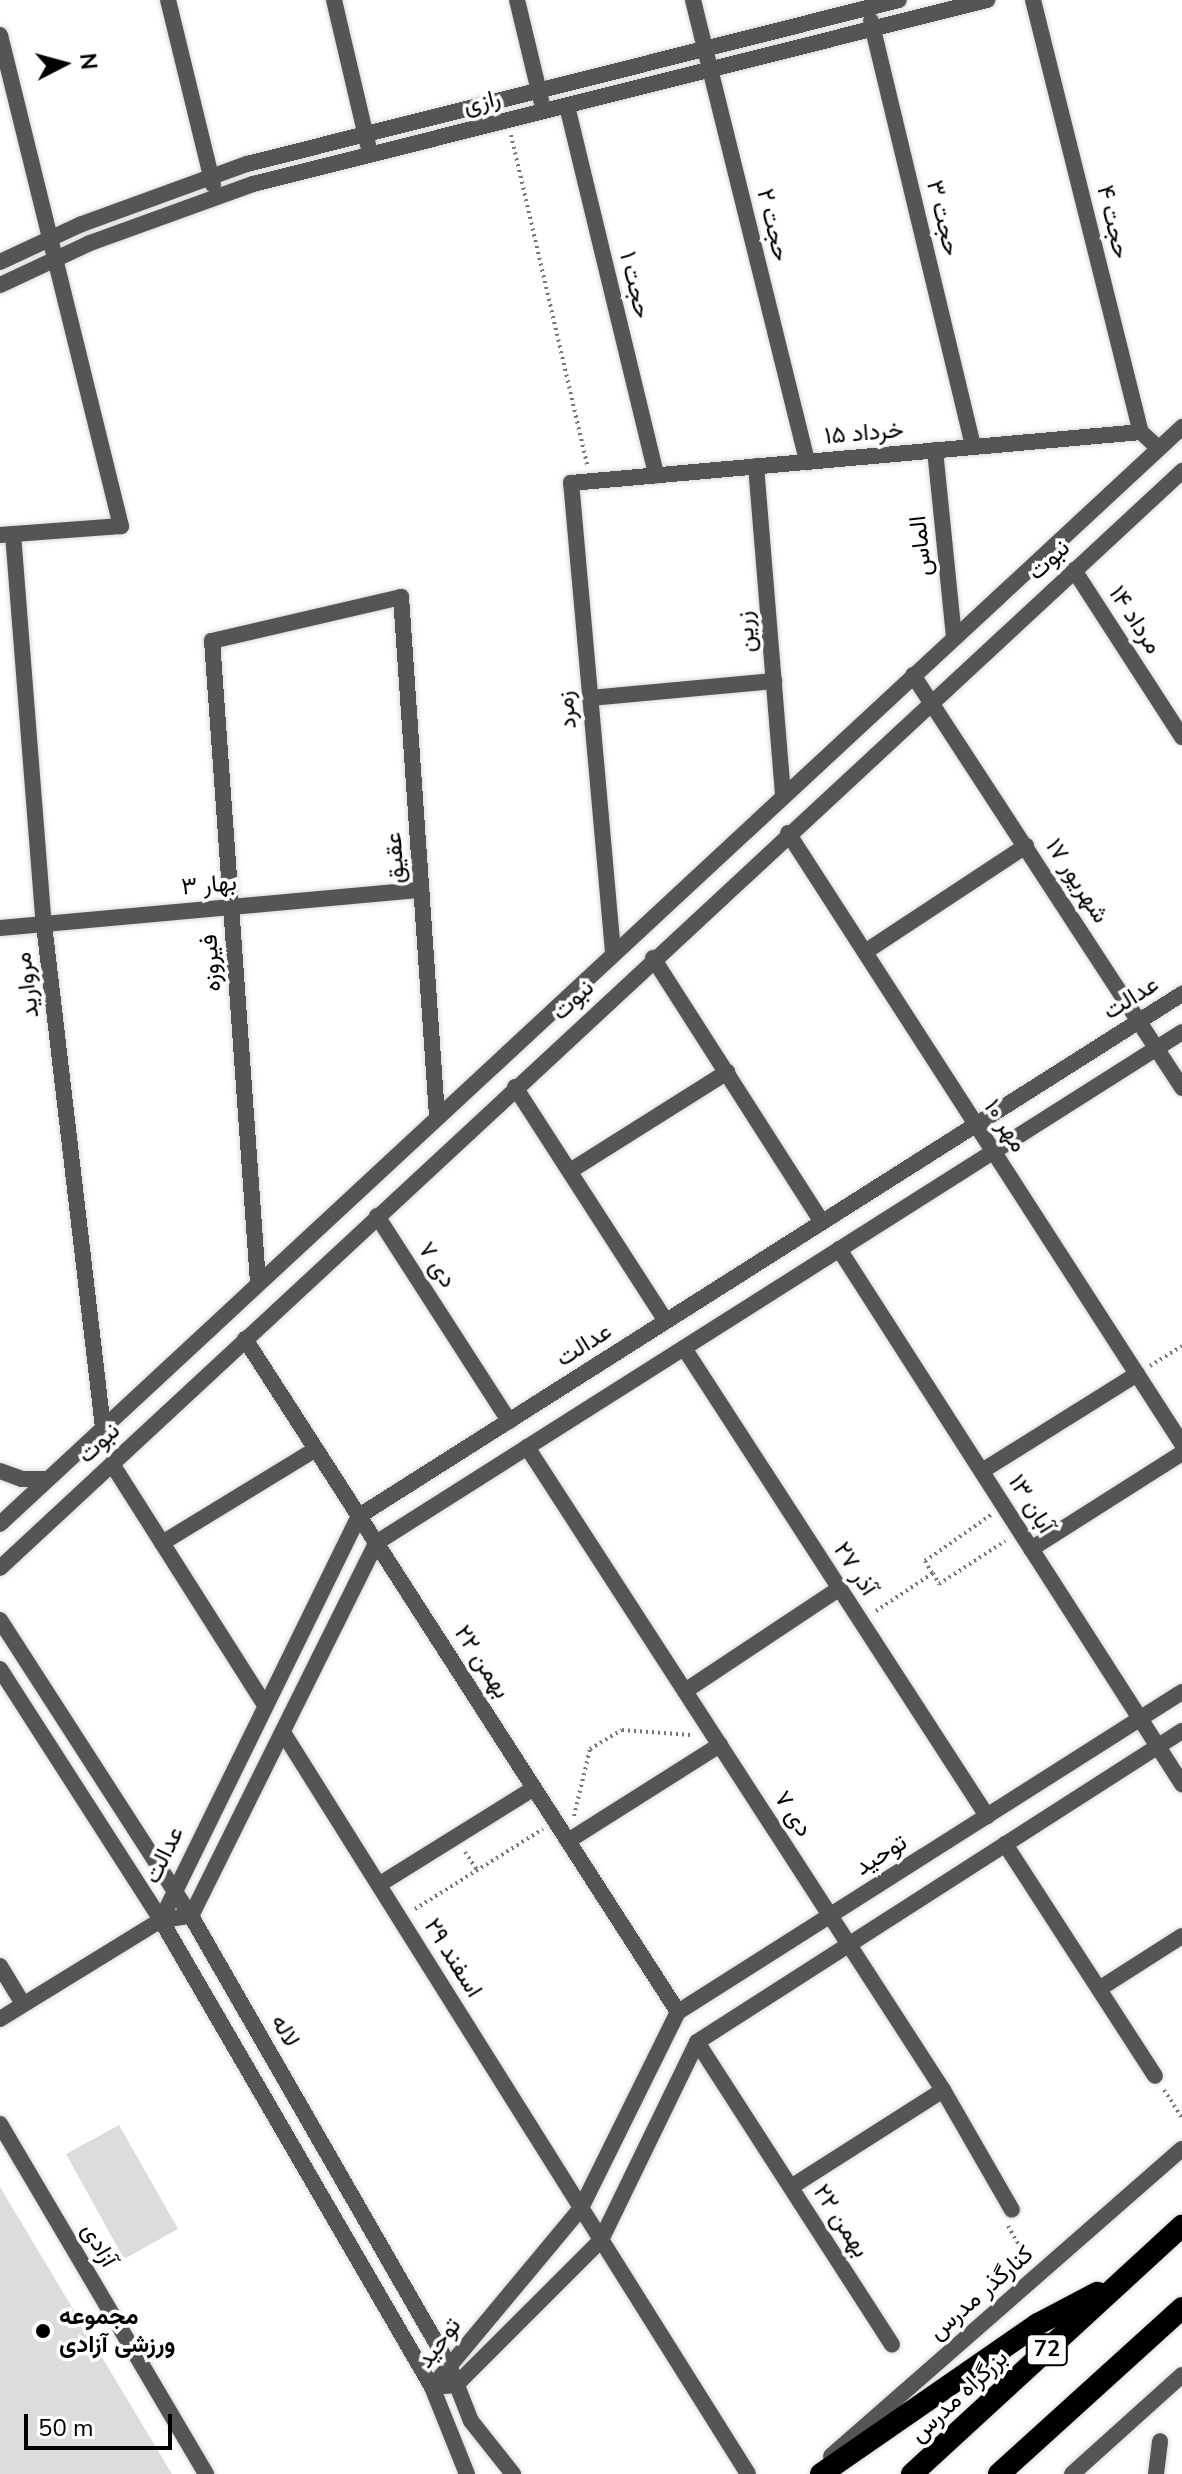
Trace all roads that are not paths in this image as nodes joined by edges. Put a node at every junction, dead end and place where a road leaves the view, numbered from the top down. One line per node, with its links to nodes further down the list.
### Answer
1 (168, 0): 18 (street)
2 (334, 0): 16 (street)
3 (693, 0): 11 (street, حجت ۲)
4 (899, 0): 8 (street, رازی)
5 (987, 0): 9 (street, رازی)
6 (1033, 0): 27 (street, حجت ۴)
7 (522, 1): 13 (street)
8 (867, 4): 9 (street, حجت ۳); 11 (street, رازی)
9 (873, 29): 12 (street, رازی); 28 (street, حجت ۳)
10 (0, 35): 22 (street)
11 (705, 50): 12 (street, حجت ۲); 13 (street, رازی)
12 (710, 70): 14 (street, رازی); 31 (street, حجت ۲)
13 (539, 91): 15 (street); 16 (street, رازی)
14 (567, 106): 15 (street, رازی); 34 (street, حجت ۱)
15 (543, 111): 17 (street, رازی)
16 (366, 135): 17 (street); 18 (street, رازی)
17 (370, 155): 19 (street, رازی)
18 (211, 177): 19 (street); 20 (street, رازی)
19 (217, 197): 21 (street, رازی)
20 (137, 204): 21 (street); 22 (street, رازی)
21 (143, 224): 23 (street, رازی)
22 (50, 239): 23 (street); 24 (street, رازی)
23 (55, 259): 25 (street, رازی); 36 (street)
24 (0, 262)
25 (0, 285)
26 (1182, 427): 29 (street, نبوت)
27 (1141, 432): 28 (street, ۱۵ خرداد); 29 (street)
28 (973, 447): 30 (street, ۱۵ خرداد)
29 (1158, 448): 38 (street, نبوت)
30 (935, 450): 31 (street, ۱۵ خرداد); 38 (street, الماس)
31 (807, 462): 32 (street, ۱۵ خرداد)
32 (756, 466): 34 (street, ۱۵ خرداد); 41 (street, زرین)
33 (1182, 471): 37 (street, نبوت)
34 (656, 475): 35 (street, ۱۵ خرداد)
35 (590, 481): 42 (street, زمرد)
36 (6, 535): 51 (street, مروارید)
37 (1074, 570): 43 (street, نبوت); 44 (street, ۱۴ مرداد)
38 (954, 637): 40 (street, نبوت)
39 (212, 641): 49 (street, عقیق); 50 (street, فیروزه)
40 (913, 675): 43 (street, ۱۷ شهریور); 46 (street, نبوت)
41 (774, 681): 42 (street); 46 (street, زرین)
42 (590, 698): 53 (street, زمرد)
43 (932, 701): 47 (street, نبوت); 48 (street, ۱۷ شهریور)
44 (1177, 719): 45 (street, ۱۴ مرداد)
45 (1182, 737)
46 (783, 794): 53 (street, نبوت)
47 (788, 833): 54 (street, ۱۰ مهر); 55 (street, نبوت)
48 (1026, 846): 54 (street); 57 (street, ۱۷ شهریور)
49 (421, 890): 50 (street, بهار ۳); 63 (street, عقیق)
50 (231, 907): 51 (street, بهار ۳); 70 (street, فیروزه)
51 (44, 924): 52 (street, بهار ۳); 76 (street, مروارید)
52 (0, 928)
53 (613, 952): 63 (street, نبوت)
54 (865, 952): 64 (street, ۱۰ مهر)
55 (653, 958): 60 (street); 61 (street, نبوت)
56 (1182, 994): 57 (street, عدالت)
57 (1139, 1022): 59 (street, ۱۷ شهریور); 64 (street, عدالت)
58 (1182, 1032): 59 (street)
59 (1156, 1048): 62 (street, ۱۷ شهریور); 65 (street)
60 (727, 1072): 66 (street); 68 (street)
61 (515, 1087): 66 (street); 67 (street, نبوت)
62 (1182, 1088)
63 (437, 1116): 70 (street, نبوت)
64 (976, 1125): 65 (street, ۱۰ مهر); 68 (street, عدالت)
65 (993, 1151): 69 (street); 74 (street, ۱۰ مهر)
66 (570, 1171): 71 (street)
67 (377, 1216): 72 (street, نبوت); 75 (street, ۷ دی)
68 (822, 1222): 71 (street, عدالت)
69 (839, 1249): 73 (street); 83 (street, ۱۳ آبان)
70 (258, 1282): 76 (street, نبوت)
71 (666, 1321): 75 (street, عدالت)
72 (245, 1339): 79 (street, ۲۲ بهمن); 81 (street, نبوت)
73 (684, 1348): 78 (street); 91 (street, ۲۷ آذر)
74 (1137, 1374): 77 (street, ۱۰ مهر); 83 (street)
75 (509, 1421): 85 (street, عدالت)
76 (103, 1428): 84 (street, نبوت)
77 (1182, 1444)
78 (527, 1447): 88 (street); 94 (street, ۷ دی)
79 (316, 1449): 85 (street, ۲۲ بهمن); 87 (street)
80 (1182, 1453): 89 (street)
81 (112, 1464): 87 (street); 90 (street, نبوت)
82 (0, 1471): 84 (street)
83 (982, 1471): 89 (street, ۱۳ آبان)
84 (48, 1479): 86 (street, نبوت)
85 (359, 1516): 88 (street, ۲۲ بهمن); 96 (street, عدالت)
86 (0, 1524)
87 (162, 1543): 96 (street)
88 (376, 1543): 99 (street); 103 (street, ۲۲ بهمن)
89 (1031, 1549): 97 (street, ۱۳ آبان)
90 (0, 1568)
91 (840, 1588): 94 (street); 104 (street, ۲۷ آذر)
92 (0, 1620): 108 (street, لاله)
93 (0, 1669): 111 (street)
94 (685, 1691): 100 (street, ۷ دی)
95 (1182, 1692): 97 (street, توحید)
96 (265, 1705): 108 (street, عدالت)
97 (1140, 1719): 101 (street, ۱۳ آبان); 104 (street, توحید)
98 (1182, 1731): 101 (street)
99 (284, 1734): 107 (street, ۲۹ اسفند); 109 (street)
100 (717, 1740): 105 (street); 110 (street, ۷ دی)
101 (1158, 1747): 102 (street, ۱۳ آبان); 106 (street)
102 (1182, 1784)
103 (534, 1788): 105 (street, ۲۲ بهمن); 107 (street)
104 (987, 1816): 110 (street, توحید)
105 (568, 1841): 117 (street, ۲۲ بهمن)
106 (1005, 1844): 113 (street); 115 (street)
107 (380, 1884): 125 (street, ۲۹ اسفند)
108 (173, 1890): 109 (street, لاله); 111 (street, عدالت)
109 (191, 1916): 111 (street, عدالت); 132 (street, لاله)
110 (830, 1916): 113 (street, ۷ دی); 117 (street, توحید)
111 (161, 1920): 116 (street); 135 (street)
112 (1182, 1936): 115 (street)
113 (849, 1945): 119 (street); 121 (street, ۷ دی)
114 (0, 1966): 116 (street)
115 (1099, 1989): 120 (street)
116 (23, 2004): 118 (street)
117 (678, 2012): 125 (street, توحید)
118 (0, 2019)
119 (697, 2042): 124 (street, ۲۲ بهمن); 128 (street, توحید)
120 (1155, 2076)
121 (943, 2090): 124 (street); 126 (street, ۷ دی)
122 (0, 2124): 137 (street, آزادی)
123 (1182, 2149): 141 (street, کنارگذر مدرس / 72)
124 (791, 2187): 131 (street, ۲۲ بهمن)
125 (581, 2208): 128 (street, ۲۹ اسفند); 132 (street, توحید)
126 (1012, 2210)
127 (1182, 2226): 129 (highway, بزرگراه مدرس / 72)
128 (601, 2240): 134 (street, توحید); 140 (street)
129 (1123, 2280): 142 (highway); 143 (highway, بزرگراه مدرس / 72)
130 (1182, 2308): 144 (highway, 72)
131 (892, 2345)
132 (449, 2365): 134 (street, لاله); 135 (street, توحید)
133 (1182, 2375): 145 (street)
134 (456, 2385): 135 (street, توحید); 139 (street, لاله)
135 (432, 2387): 138 (street)
136 (1160, 2441): 146 (street)
137 (206, 2474)
138 (467, 2474)
139 (513, 2474)
140 (748, 2474)
141 (811, 2474)
142 (821, 2474)
143 (912, 2474)
144 (999, 2474)
145 (1072, 2474)
146 (1156, 2474)

